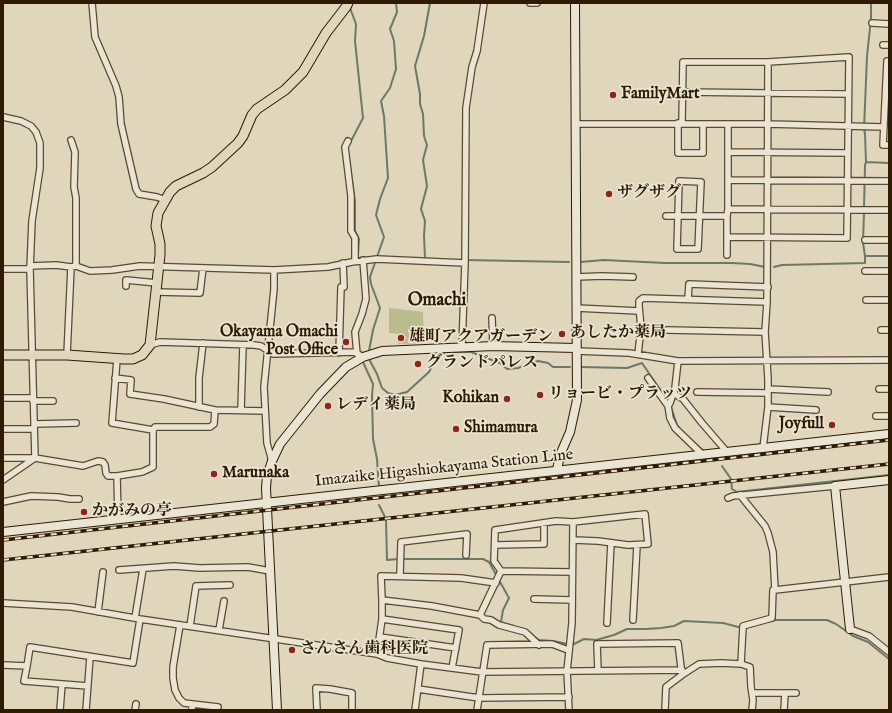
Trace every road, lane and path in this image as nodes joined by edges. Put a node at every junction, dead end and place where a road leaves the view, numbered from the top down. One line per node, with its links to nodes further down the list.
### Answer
1 (92, 3): 34 (street)
2 (348, 3): 34 (main road)
3 (484, 3): 50 (street)
4 (530, 3): 5 (street)
5 (537, 3)
6 (575, 3): 18 (street)
7 (872, 24): 8 (street)
8 (889, 24)
9 (887, 61): 11 (street)
10 (768, 62): 12 (street); 13 (street); 14 (street)
11 (888, 79): 15 (street)
12 (683, 92): 13 (street); 17 (street)
13 (768, 93): 14 (street); 21 (street)
14 (848, 94): 22 (street)
15 (887, 111): 23 (street)
16 (3, 116): 54 (street)
17 (680, 123): 18 (street); 19 (street); 19 (street)
18 (575, 124): 60 (street)
19 (703, 124): 20 (street)
20 (728, 124): 21 (street); 27 (street)
21 (768, 124): 22 (street); 28 (street)
22 (848, 126): 23 (street); 29 (street)
23 (884, 127): 26 (street)
24 (71, 140): 52 (street)
25 (348, 141): 49 (street)
26 (889, 145)
27 (728, 152): 28 (street); 30 (street)
28 (768, 152): 29 (street); 31 (street)
29 (848, 153): 32 (street)
30 (728, 180): 31 (street); 35 (street)
31 (768, 180): 32 (street); 36 (street)
32 (847, 181): 33 (street); 37 (street)
33 (889, 181)
34 (165, 200): 53 (main road)
35 (728, 209): 36 (street); 42 (street)
36 (768, 209): 37 (street); 44 (street)
37 (847, 210): 38 (street); 44 (street)
38 (889, 210)
39 (666, 216): 40 (street)
40 (678, 216): 41 (street); 41 (street); 41 (street)
41 (700, 216): 42 (street)
42 (727, 216): 43 (street)
43 (727, 237): 44 (street); 47 (street)
44 (768, 238): 64 (street)
45 (865, 240): 46 (street)
46 (889, 240)
47 (727, 255)
48 (364, 260): 49 (street); 50 (street); 87 (street)
49 (355, 261): 51 (street)
50 (465, 261): 80 (street)
51 (344, 263): 57 (street); 83 (street)
52 (73, 267): 53 (street); 54 (street); 86 (street)
53 (159, 267): 55 (street); 63 (main road)
54 (30, 268): 56 (street); 88 (street)
55 (203, 268): 57 (street); 63 (street)
56 (3, 269)
57 (274, 270): 82 (street)
58 (865, 270): 59 (street)
59 (889, 271)
60 (576, 277): 61 (street); 69 (street)
61 (633, 277)
62 (126, 286): 63 (street)
63 (156, 287): 77 (main road)
64 (768, 287): 65 (street); 68 (street)
65 (688, 299): 68 (street); 70 (street)
66 (866, 300): 67 (street)
67 (889, 300)
68 (767, 302): 75 (street)
69 (576, 308): 70 (street); 81 (street)
70 (639, 311): 84 (street)
71 (492, 318): 79 (street)
72 (667, 330): 75 (street)
73 (881, 330): 74 (street)
74 (889, 330)
75 (765, 332): 90 (street)
76 (203, 343): 77 (street); 78 (street); 105 (street)
77 (150, 345): 89 (main road)
78 (243, 345): 82 (street); 108 (street)
79 (492, 346): 80 (street); 81 (street)
80 (462, 347): 87 (street)
81 (576, 349): 84 (street); 124 (street)
82 (267, 350): 83 (street); 110 (street)
83 (339, 353): 87 (street)
84 (638, 354): 92 (street)
85 (3, 355): 88 (main road)
86 (67, 355): 88 (main road); 89 (main road)
87 (360, 355): 123 (street)
88 (32, 356): 102 (street)
89 (117, 359): 93 (street)
90 (767, 360): 91 (street); 92 (street); 97 (street)
91 (889, 360)
92 (678, 361): 100 (street)
93 (115, 378): 105 (street); 116 (street)
94 (648, 378): 104 (street)
95 (879, 388): 96 (street)
96 (889, 389)
97 (768, 391): 98 (street); 99 (street); 106 (street)
98 (697, 392)
99 (828, 392)
100 (673, 393): 104 (street); 119 (street)
101 (3, 398): 102 (street)
102 (33, 399): 103 (street); 114 (street)
103 (52, 401)
104 (669, 405): 120 (street)
105 (199, 407): 107 (street)
106 (768, 407): 109 (street); 118 (street)
107 (215, 410): 108 (street); 116 (street)
108 (241, 410): 110 (street)
109 (816, 410)
110 (264, 411): 123 (street)
111 (876, 416): 112 (street)
112 (889, 416)
113 (76, 423): 114 (street)
114 (34, 426): 115 (street); 122 (street)
115 (3, 429)
116 (153, 430): 125 (street)
117 (889, 434): 118 (street, Imazaike Higashiokayama Station Line)
118 (763, 448): 119 (street, Imazaike Higashiokayama Station Line)
119 (727, 452): 120 (street, Imazaike Higashiokayama Station Line)
120 (703, 455): 124 (street, Imazaike Higashiokayama Station Line)
121 (3, 458): 122 (street)
122 (35, 458): 125 (street); 126 (street)
123 (272, 461): 133 (street)
124 (557, 470): 133 (street, Imazaike Higashiokayama Station Line)
125 (117, 476): 134 (street)
126 (3, 480)
127 (889, 480): 128 (street)
128 (835, 486): 129 (street); 151 (street)
129 (740, 495): 130 (street); 153 (street)
130 (728, 498)
131 (79, 499): 132 (street)
132 (3, 502)
133 (266, 503): 134 (street, Imazaike Higashiokayama Station Line); 145 (street)
134 (118, 519): 137 (street, Imazaike Higashiokayama Station Line)
135 (573, 522): 136 (street); 138 (street); 141 (street)
136 (544, 523): 140 (street); 140 (street)
137 (3, 532)
138 (573, 540): 139 (street); 147 (street)
139 (610, 543): 141 (street); 164 (street)
140 (495, 545): 150 (street)
141 (637, 545): 163 (street)
142 (466, 555): 148 (street)
143 (143, 569): 144 (street); 145 (street); 161 (street)
144 (119, 570)
145 (270, 571): 170 (street)
146 (103, 572): 159 (street)
147 (572, 572): 150 (street); 156 (street)
148 (400, 575): 150 (street); 155 (street)
149 (889, 577): 151 (street)
150 (498, 578): 160 (street)
151 (845, 582): 153 (street); 167 (street)
152 (230, 585): 166 (street)
153 (775, 590): 178 (street)
154 (534, 599): 156 (street)
155 (382, 600): 160 (street); 162 (street)
156 (572, 600): 172 (street)
157 (224, 601): 168 (street)
158 (3, 603): 159 (street)
159 (98, 612): 161 (street)
160 (480, 615): 171 (street)
161 (138, 619): 165 (street); 176 (street)
162 (382, 619): 169 (street); 173 (street)
163 (633, 620)
164 (607, 624)
165 (180, 625): 166 (street); 194 (street)
166 (190, 626): 168 (street)
167 (850, 629): 174 (street)
168 (219, 630): 170 (street)
169 (380, 637): 173 (street); 175 (street)
170 (273, 638): 175 (street); 198 (street)
171 (540, 645): 172 (street); 184 (street)
172 (569, 646): 182 (street)
173 (456, 648): 181 (street)
174 (889, 652)
175 (377, 654): 177 (street)
176 (90, 657): 180 (street); 187 (street)
177 (421, 664): 181 (street); 188 (street)
178 (742, 664): 185 (street); 189 (street)
179 (3, 665): 180 (street)
180 (27, 666): 186 (street)
181 (452, 668): 184 (street)
182 (567, 671): 183 (street); 184 (street); 192 (street)
183 (598, 671): 185 (street); 185 (street)
184 (482, 672): 193 (street)
185 (682, 673): 204 (street)
186 (62, 684): 187 (street); 196 (street)
187 (88, 686): 197 (street)
188 (418, 689): 193 (street); 201 (street)
189 (752, 693): 190 (street); 205 (street)
190 (785, 693): 191 (street); 206 (street)
191 (796, 693)
192 (569, 697): 193 (street); 203 (street)
193 (479, 698): 202 (street)
194 (192, 707): 195 (street)
195 (218, 707)
196 (60, 710)
197 (86, 710)
198 (276, 710)
199 (317, 710): 200 (street)
200 (352, 710)
201 (415, 710)
202 (477, 710)
203 (569, 710)
204 (665, 710)
205 (752, 710)
206 (784, 710)

